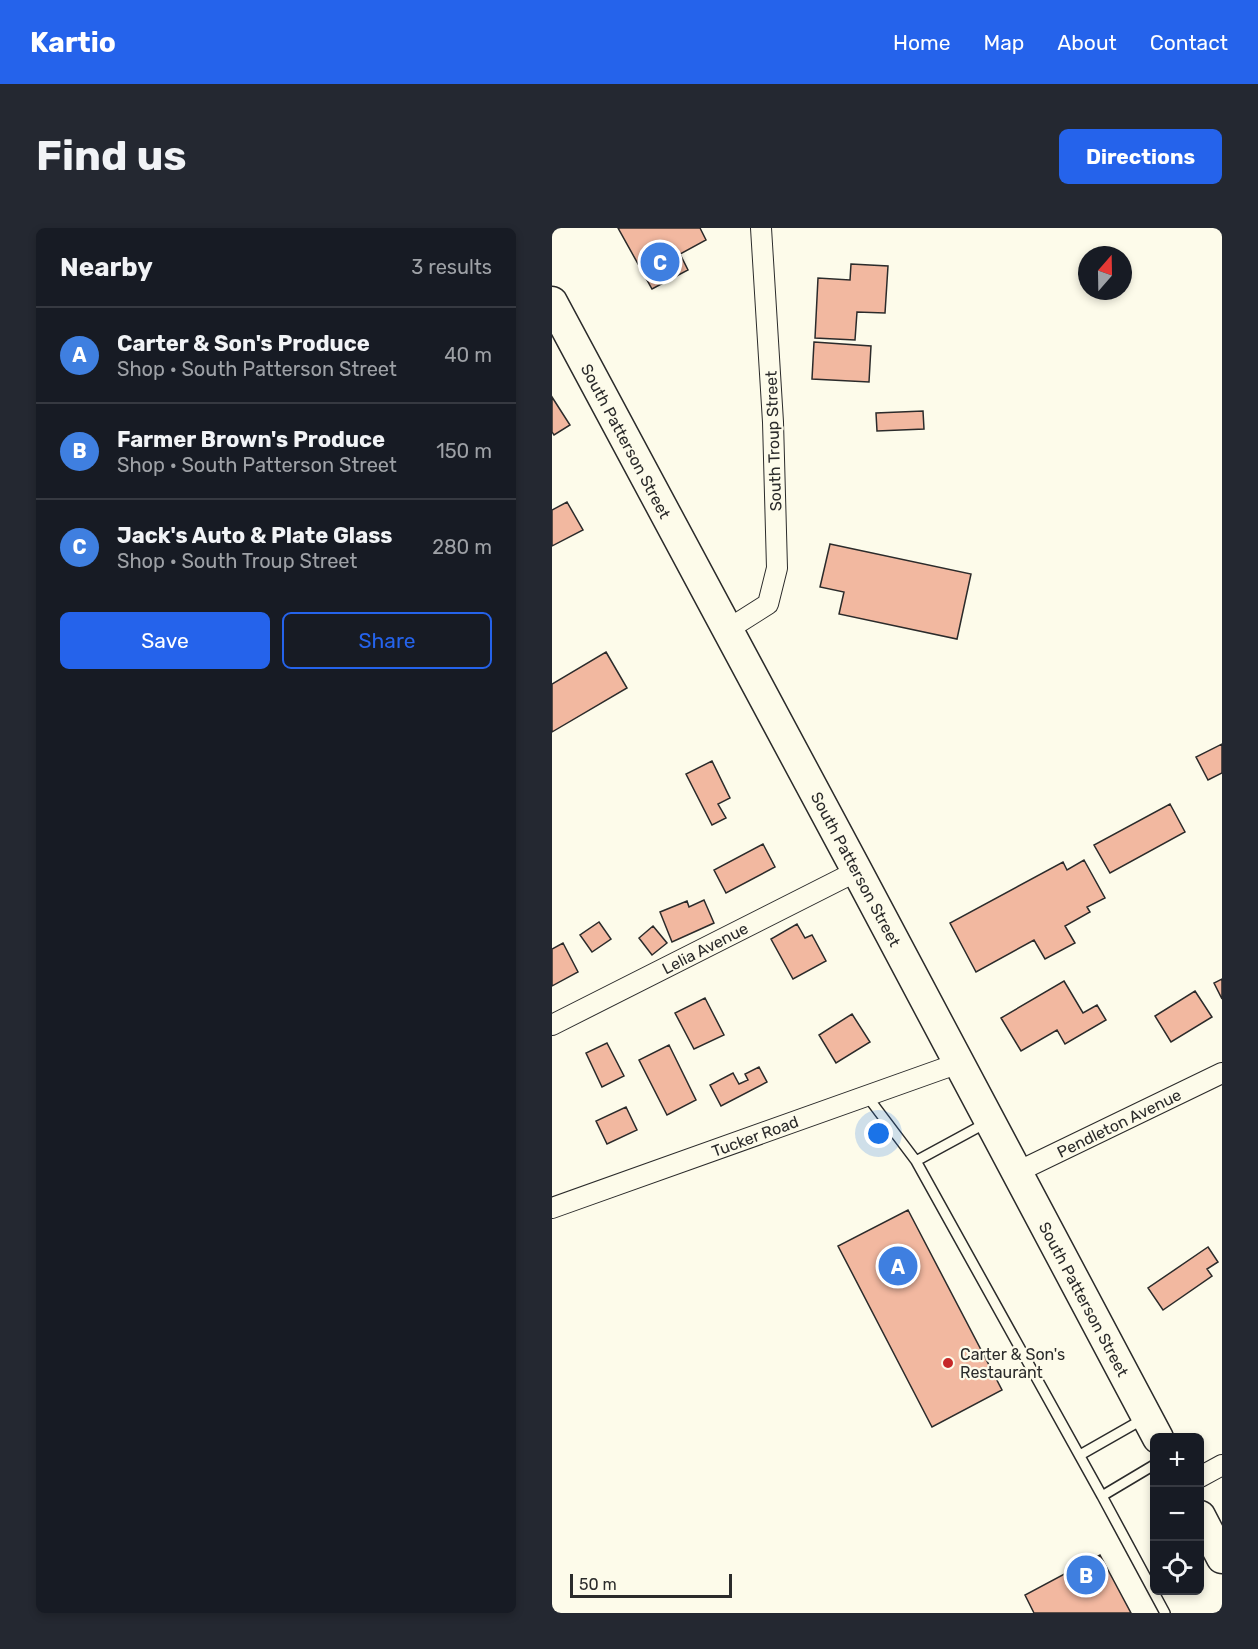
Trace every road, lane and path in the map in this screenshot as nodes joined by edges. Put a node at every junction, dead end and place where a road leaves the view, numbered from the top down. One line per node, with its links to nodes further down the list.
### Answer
1 (761, 228): 3 (street, South Troup Street)
2 (552, 302): 3 (main road, South Patterson Street)
3 (727, 630): 4 (main road, South Patterson Street)
4 (857, 871): 5 (street, Lelia Avenue); 6 (main road, South Patterson Street)
5 (552, 1025)
6 (959, 1064): 8 (street, Tucker Road); 9 (main road, South Patterson Street)
7 (1222, 1073): 11 (street, Pendleton Avenue)
8 (867, 1096): 10 (lane); 12 (street, Tucker Road)
9 (990, 1122): 10 (lane); 11 (main road, South Patterson Street)
10 (916, 1161): 14 (lane)
11 (1017, 1172): 13 (main road, South Patterson Street)
12 (552, 1208)
13 (1152, 1427): 14 (lane)
14 (1080, 1455): 18 (lane)
15 (1222, 1465): 17 (street)
16 (1150, 1468): 18 (lane)
17 (1204, 1475)
18 (1102, 1496): 21 (lane)
19 (1204, 1524): 20 (main road)
20 (1222, 1558)
21 (1165, 1613)

